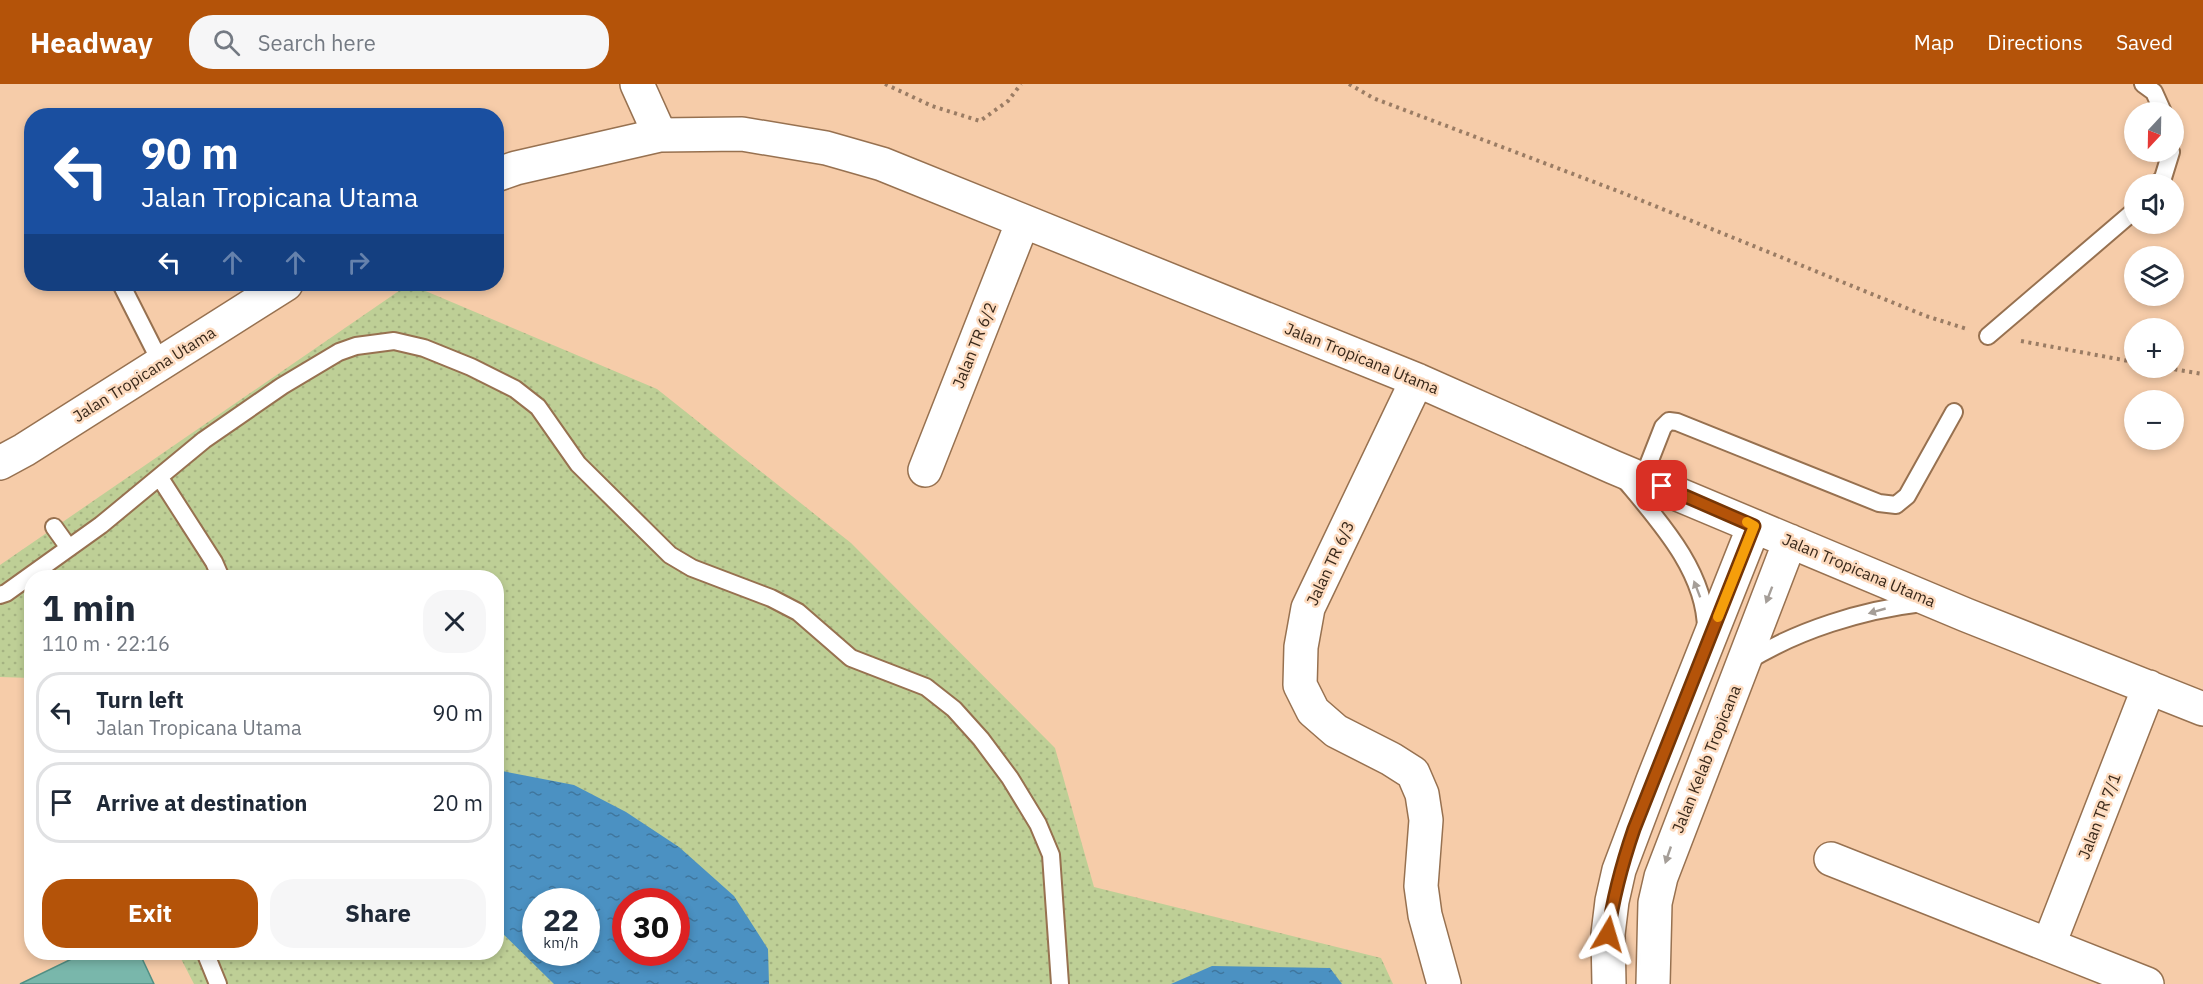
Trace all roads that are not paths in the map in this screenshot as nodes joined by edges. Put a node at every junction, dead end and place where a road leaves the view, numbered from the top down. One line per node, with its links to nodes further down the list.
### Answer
1 (637, 84): 4 (street)
2 (2143, 84): 3 (lane)
3 (2158, 102)
4 (660, 135): 5 (street, Jalan Tropicana Utama); 7 (street, Jalan Tropicana Utama)
5 (504, 172)
6 (2124, 220): 10 (lane)
7 (1023, 221): 12 (street, Jalan Tropicana Utama); 15 (street, Jalan TR 6/2)
8 (125, 291): 11 (lane)
9 (275, 291): 11 (street, Jalan Tropicana Utama)
10 (1988, 336)
11 (161, 363): 14 (street, Jalan Tropicana Utama)
12 (1417, 380): 16 (street, Jalan Tropicana Utama); 36 (street, Jalan TR 6/3)
13 (1954, 412): 16 (lane)
14 (0, 463)
15 (925, 470)
16 (1628, 472): 18 (street, Jalan Tropicana Utama); 27 (lane, one-way to 16)
17 (160, 477): 21 (lane); 23 (lane); 35 (lane)
18 (1754, 526): 20 (street, Jalan Tropicana Utama); 27 (street)
19 (54, 527): 21 (lane)
20 (1790, 541): 26 (street, Jalan Tropicana Utama); 28 (street, Jalan Kelab Tropicana, one-way to 28)
21 (69, 548): 22 (lane)
22 (38, 570)
23 (218, 570)
24 (24, 580): 25 (lane)
25 (0, 595)
26 (1935, 602): 28 (lane, one-way to 28); 29 (street, Jalan Tropicana Utama)
27 (1706, 646): 37 (street)
28 (1743, 664): 38 (street, Jalan Kelab Tropicana, one-way to 38)
29 (2149, 687): 30 (street, Jalan Tropicana Utama); 32 (street, Jalan TR 7/1)
30 (2203, 709)
31 (1830, 859): 32 (street)
32 (2049, 944): 39 (street)
33 (208, 960): 34 (lane)
34 (218, 984)
35 (1060, 984)
36 (1444, 984)
37 (1609, 984)
38 (1653, 984)
39 (2147, 984)

